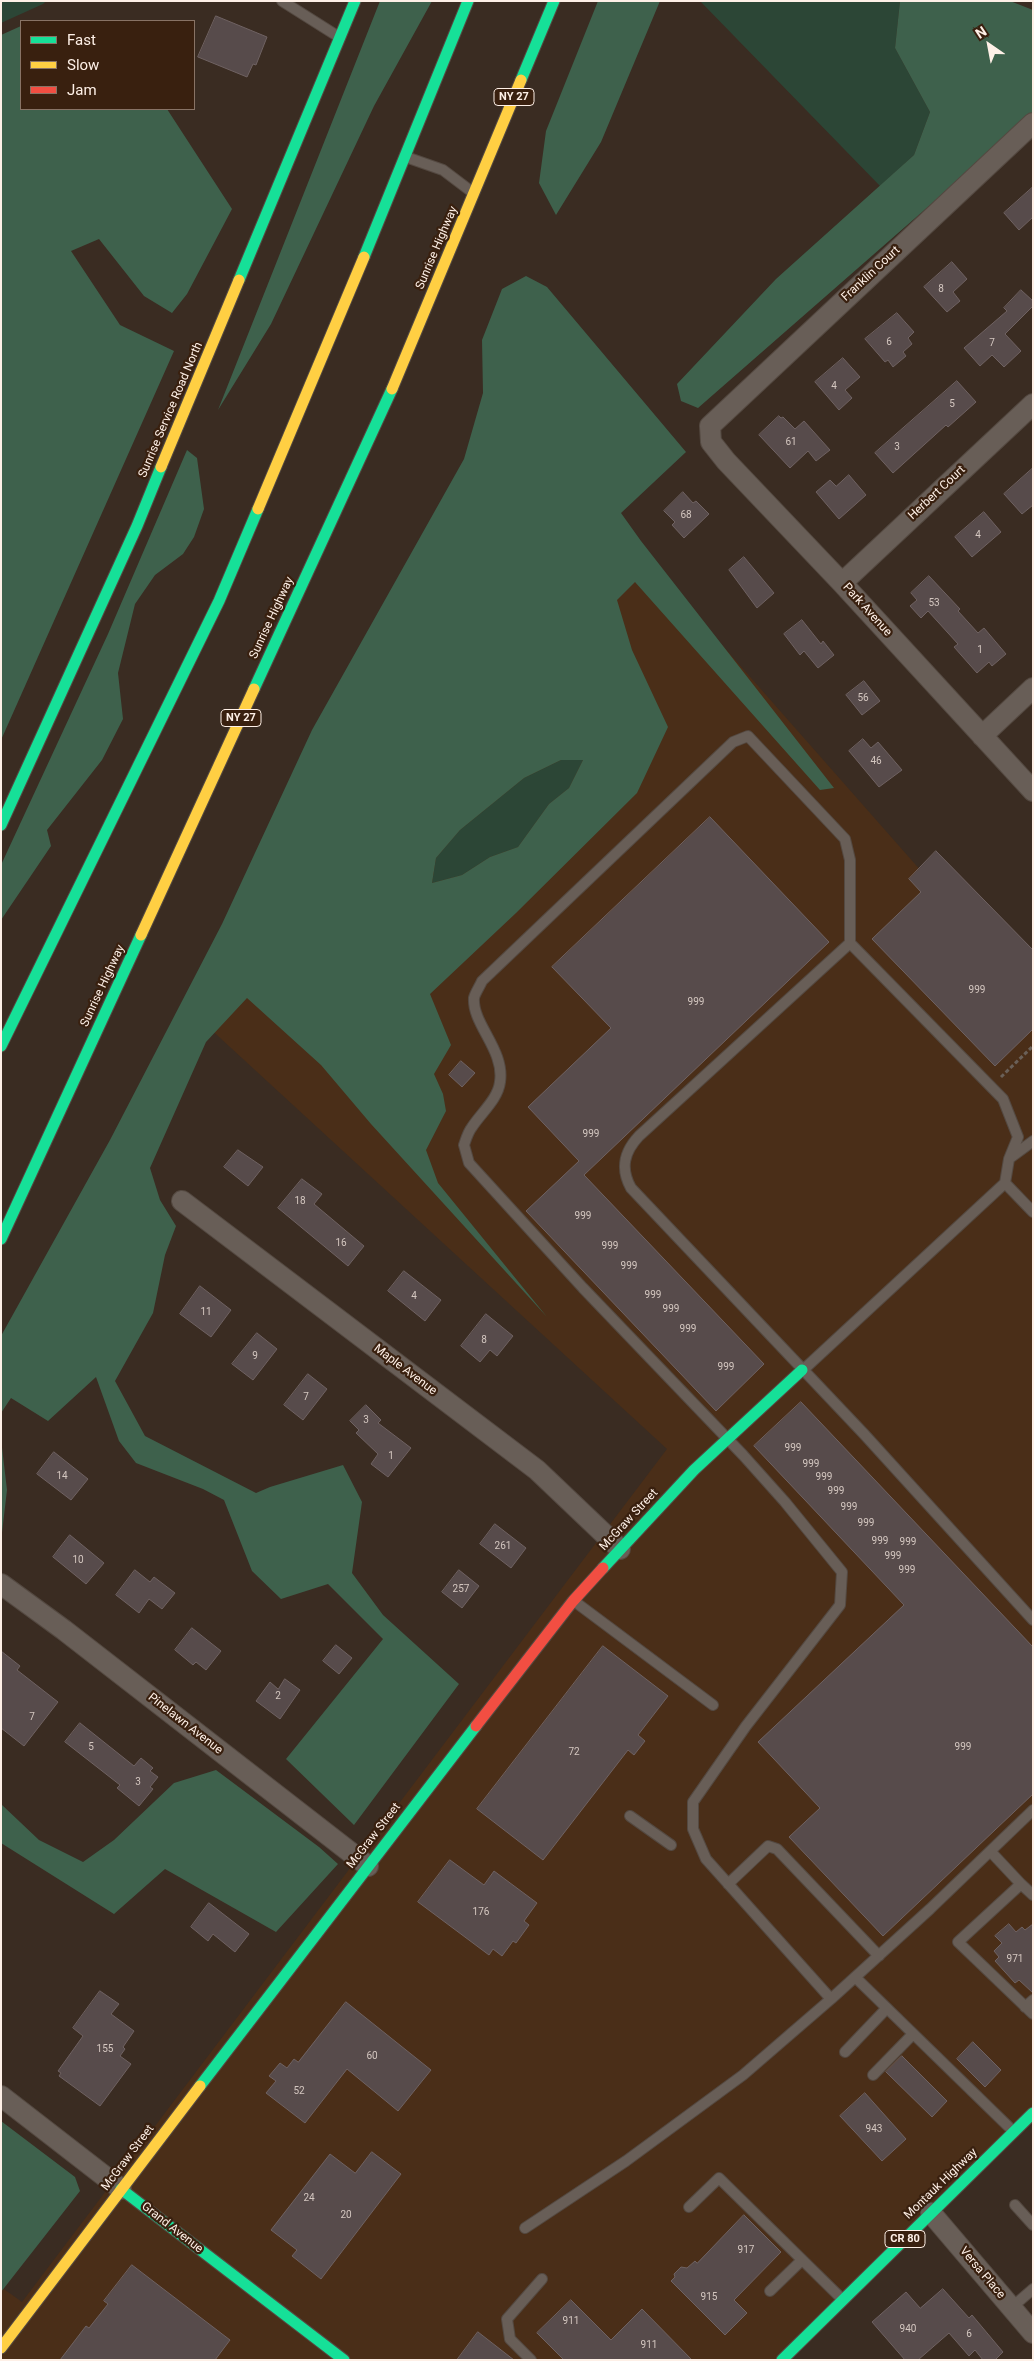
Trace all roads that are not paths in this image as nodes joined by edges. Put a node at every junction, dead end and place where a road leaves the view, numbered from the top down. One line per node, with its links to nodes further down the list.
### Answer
1 (282, 1): 5 (lane)
2 (355, 1): 5 (main road, Sunrise Service Road North)
3 (468, 1): 7 (main road)
4 (554, 1): 8 (main road, Sunrise Highway / NY 27)
5 (340, 38): 15 (main road, Sunrise Service Road North)
6 (1033, 123): 10 (street, Franklin Court)
7 (406, 157): 8 (lane); 17 (main road)
8 (474, 194): 23 (main road, Sunrise Highway / NY 27)
9 (1033, 404): 11 (street, Herbert Court)
10 (710, 426): 11 (street, Park Avenue)
11 (842, 583): 13 (street, Park Avenue)
12 (1033, 688): 13 (street)
13 (982, 736): 14 (street, Park Avenue)
14 (1033, 791)
15 (1, 825)
16 (850, 943): 19 (lane); 24 (lane); 25 (lane)
17 (1, 1046)
18 (1033, 1141): 19 (lane)
19 (1009, 1159): 20 (lane)
20 (1005, 1183): 22 (lane); 24 (lane)
21 (182, 1201): 26 (street, Maple Avenue)
22 (1033, 1212)
23 (1, 1239)
24 (802, 1370): 25 (main road, McGraw Street); 29 (lane)
25 (727, 1439): 26 (main road, McGraw Street); 36 (lane)
26 (620, 1549): 28 (main road, McGraw Street)
27 (1, 1584): 35 (street, Pinelawn Avenue)
28 (573, 1601): 30 (lane); 35 (main road, McGraw Street)
29 (1033, 1620)
30 (713, 1705)
31 (1033, 1810): 34 (lane)
32 (630, 1816): 33 (lane)
33 (671, 1845)
34 (991, 1852): 37 (lane); 39 (lane)
35 (368, 1866): 50 (main road, McGraw Street)
36 (728, 1884): 39 (lane); 41 (lane)
37 (1021, 1884): 38 (lane); 42 (lane)
38 (1033, 1895)
39 (879, 1956): 40 (lane)
40 (855, 1977): 41 (lane); 43 (lane)
41 (831, 1999): 55 (lane)
42 (1030, 2007)
43 (887, 2008): 44 (lane); 45 (lane)
44 (912, 2034): 46 (lane); 49 (lane)
45 (845, 2052)
46 (873, 2075)
47 (1, 2096): 50 (street, Grand Avenue)
48 (1033, 2113): 49 (main road, Montauk Highway / CR 80)
49 (1014, 2132): 53 (main road, Montauk Highway / CR 80)
50 (121, 2189): 63 (main road, McGraw Street); 65 (main road, Grand Avenue)
51 (1015, 2205): 54 (lane)
52 (689, 2206): 56 (lane)
53 (931, 2213): 60 (main road, Montauk Highway / CR 80); 61 (street, Versa Place)
54 (1033, 2225)
55 (525, 2228)
56 (802, 2260): 59 (lane); 60 (lane)
57 (542, 2279): 66 (lane)
58 (1033, 2290): 61 (lane)
59 (770, 2291)
60 (843, 2300): 64 (main road, Montauk Highway / CR 80)
61 (1011, 2308): 62 (street, Versa Place)
62 (1033, 2333)
63 (3, 2351)
64 (783, 2359)
65 (344, 2360)
66 (531, 2360)

